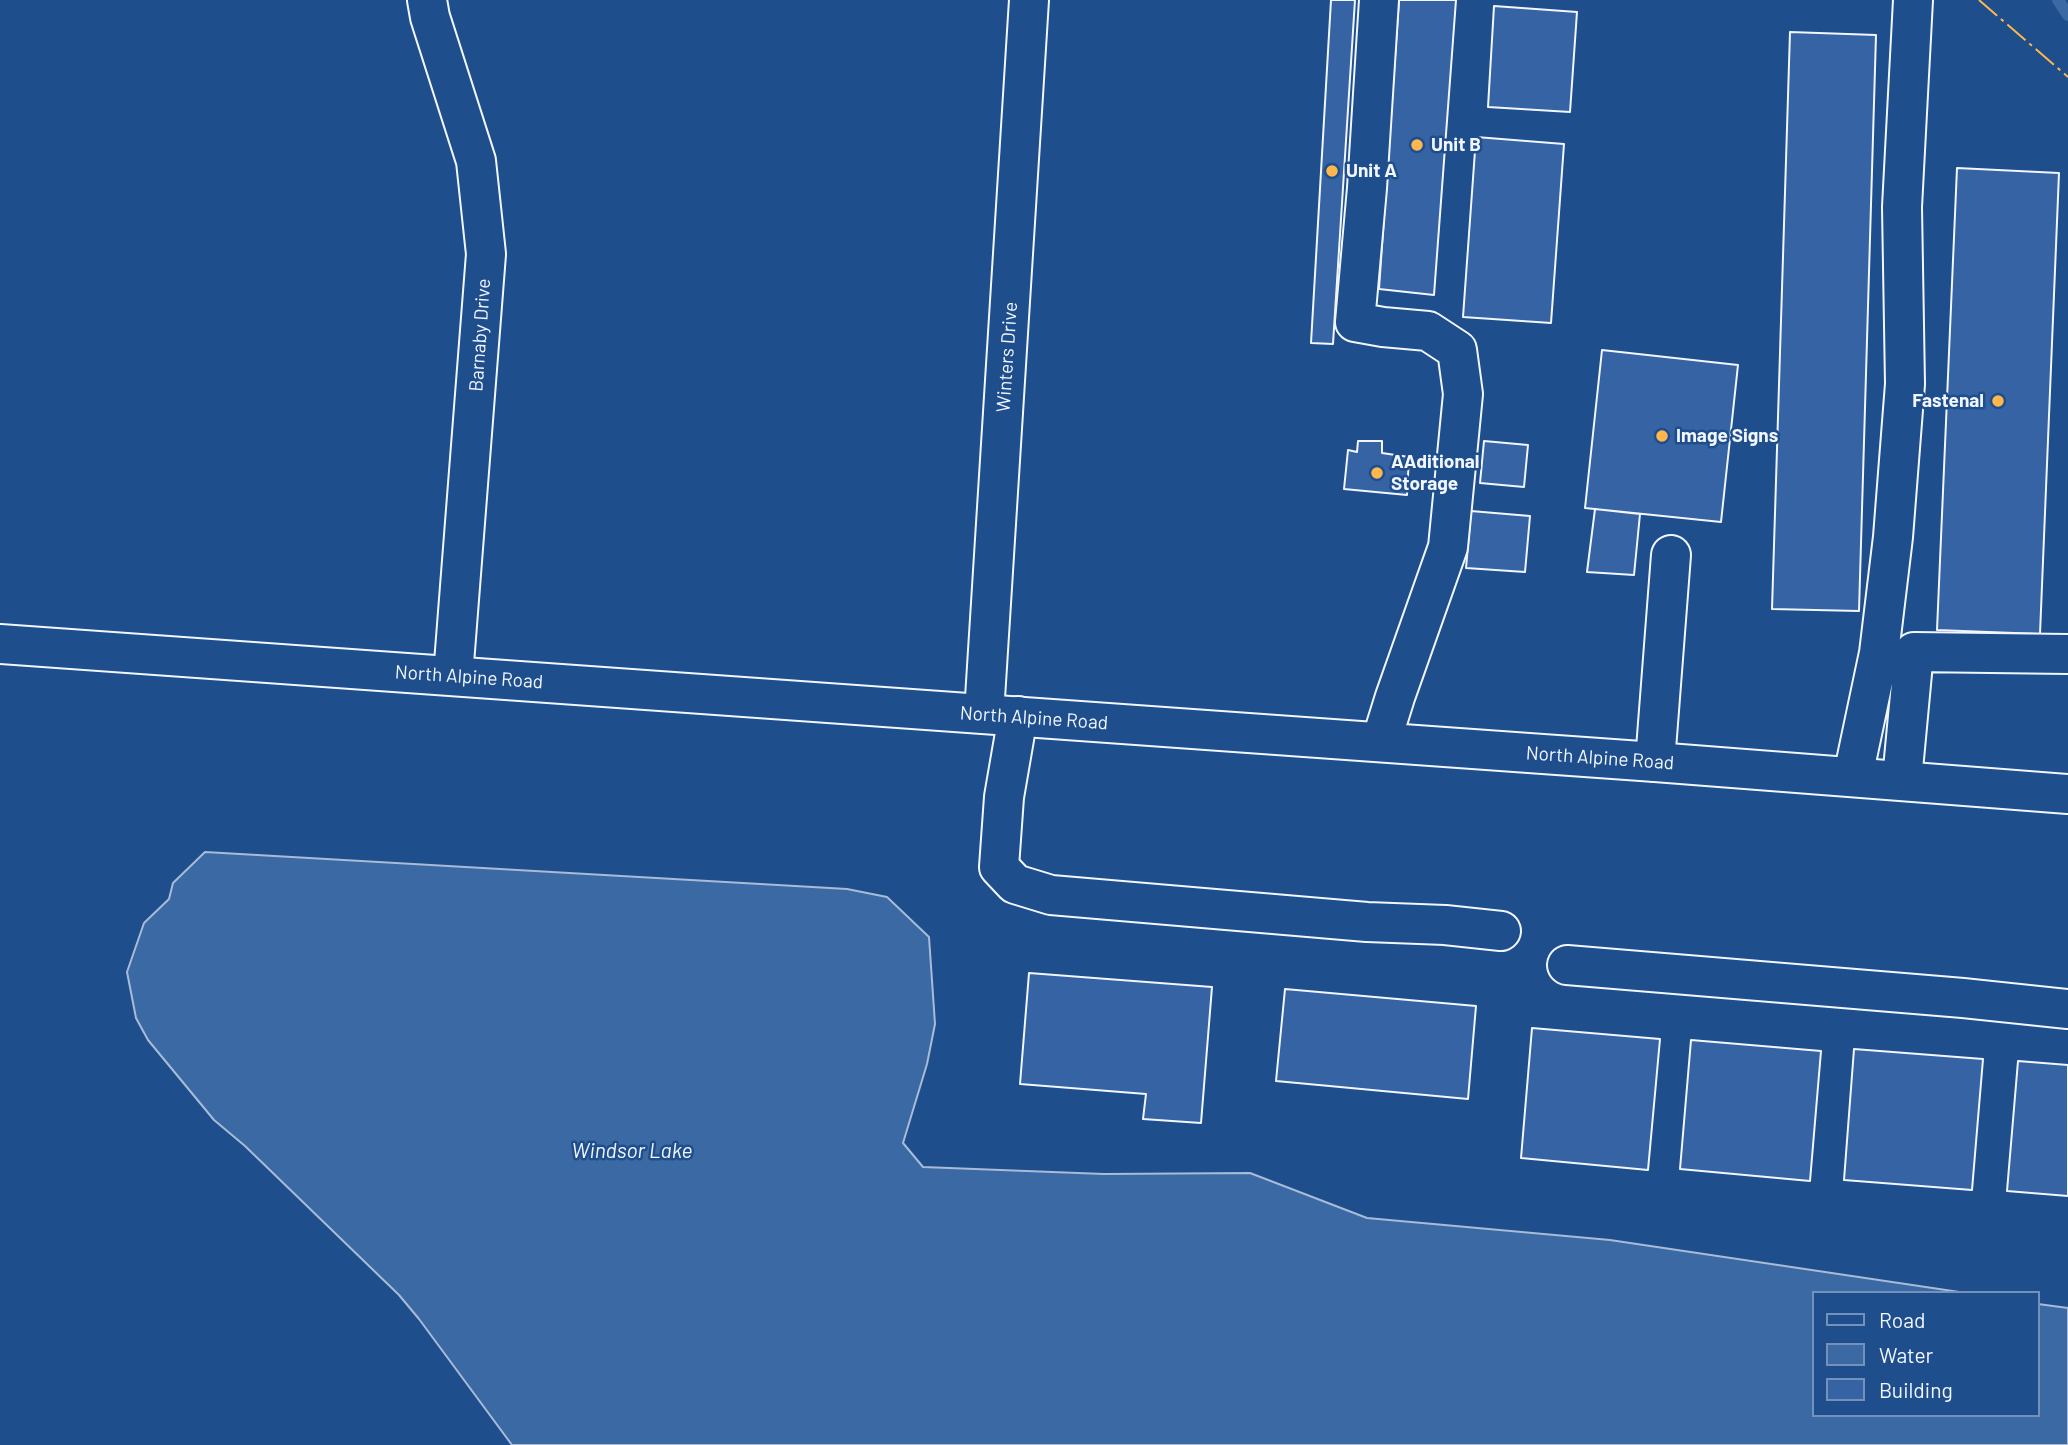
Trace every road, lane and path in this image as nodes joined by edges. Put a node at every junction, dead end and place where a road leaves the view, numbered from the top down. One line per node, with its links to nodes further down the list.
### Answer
1 (428, 0): 8 (main road, Barnaby Drive)
2 (1029, 0): 9 (main road, Winters Drive)
3 (1379, 0): 10 (main road)
4 (1913, 0): 12 (main road)
5 (1671, 555): 11 (main road)
6 (0, 644): 8 (main road, North Alpine Road)
7 (2068, 654): 13 (main road)
8 (453, 676): 9 (main road, North Alpine Road)
9 (1001, 715): 10 (main road, North Alpine Road); 15 (main road, Winters Drive)
10 (1381, 742): 11 (main road, North Alpine Road)
11 (1655, 762): 12 (main road, North Alpine Road)
12 (1853, 776): 13 (main road, North Alpine Road)
13 (1902, 780): 14 (main road, North Alpine Road)
14 (2068, 794)
15 (1501, 931)
16 (1567, 965): 17 (main road)
17 (2068, 1009)

